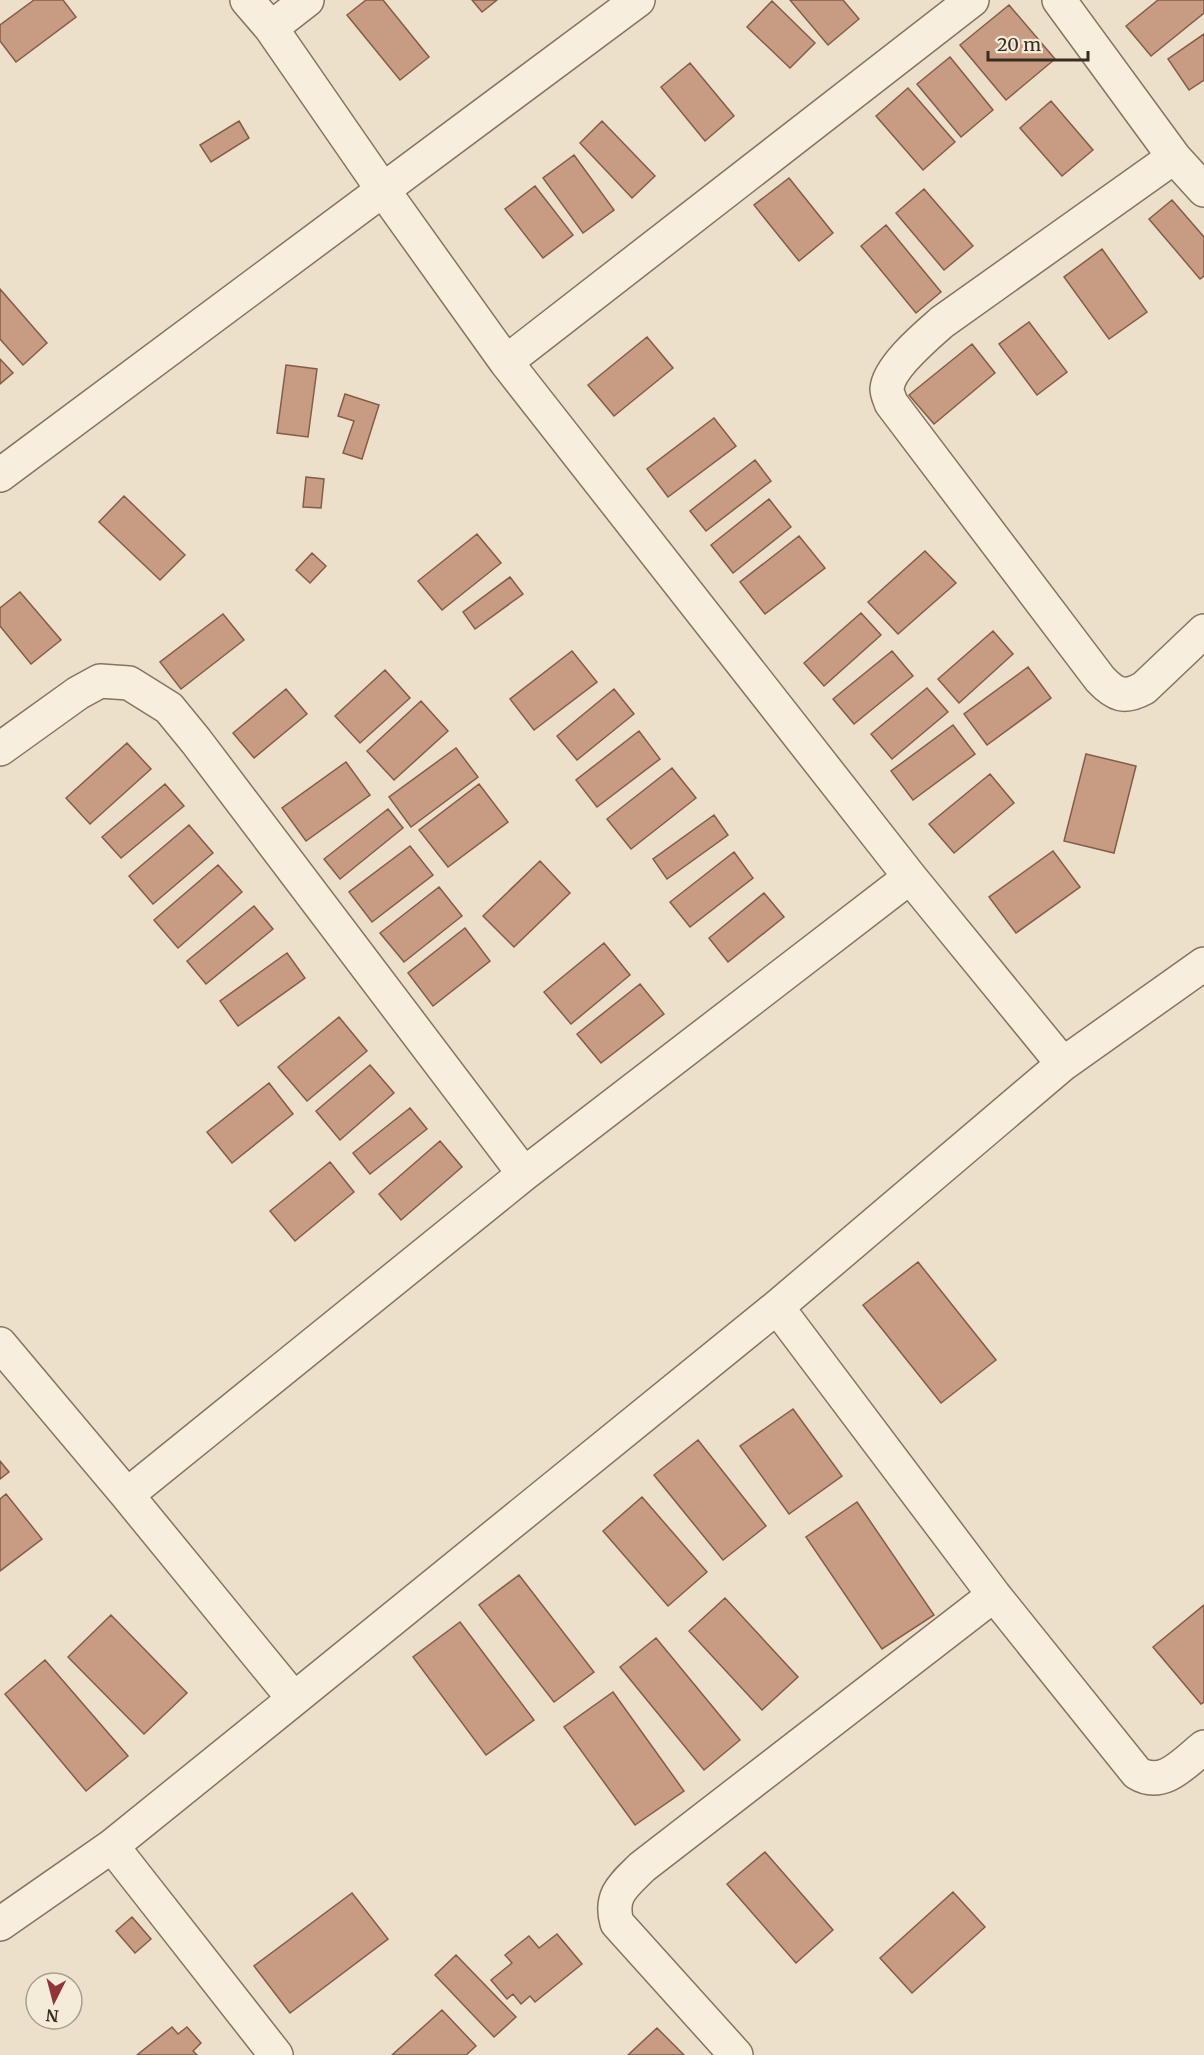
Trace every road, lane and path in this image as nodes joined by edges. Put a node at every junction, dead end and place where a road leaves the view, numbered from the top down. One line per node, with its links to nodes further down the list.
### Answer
1 (247, 0): 6 (street)
2 (307, 0): 6 (street)
3 (638, 0): 8 (street)
4 (972, 0): 10 (street)
5 (1059, 0): 7 (street)
6 (271, 28): 8 (street)
7 (1174, 157): 9 (street); 12 (street)
8 (383, 190): 10 (street); 11 (street)
9 (1204, 190)
10 (506, 362): 14 (street)
11 (0, 475)
12 (1204, 630)
13 (0, 749): 17 (street)
14 (910, 877): 16 (street); 17 (street)
15 (1204, 964): 16 (street)
16 (1063, 1064): 18 (street)
17 (524, 1174): 20 (street)
18 (777, 1307): 21 (street); 22 (street)
19 (0, 1344): 20 (street)
20 (127, 1495): 22 (street)
21 (994, 1595): 23 (street); 27 (street)
22 (294, 1699): 24 (street)
23 (1204, 1747)
24 (112, 1846): 25 (street); 26 (street)
25 (0, 1924)
26 (276, 2055)
27 (736, 2055)

